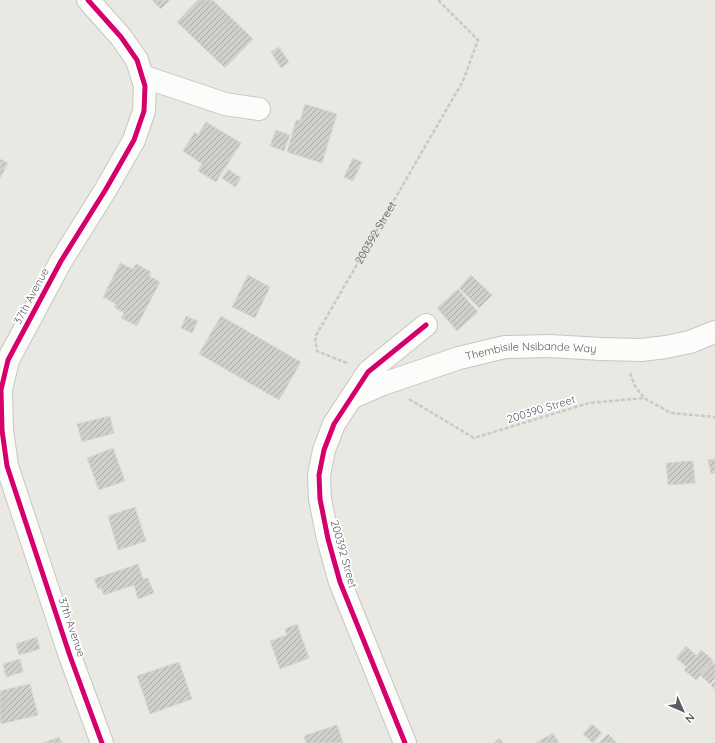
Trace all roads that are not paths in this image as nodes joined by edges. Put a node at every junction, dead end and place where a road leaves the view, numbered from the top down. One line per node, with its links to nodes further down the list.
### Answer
1 (88, 0): 2 (street, 37th Avenue)
2 (142, 76): 3 (street); 7 (street, 37th Avenue)
3 (259, 109)
4 (426, 325): 6 (street)
5 (715, 332): 6 (street, Thembisile Nsibande Way)
6 (375, 378): 8 (street, 200392 Street)
7 (102, 743)
8 (405, 743)

